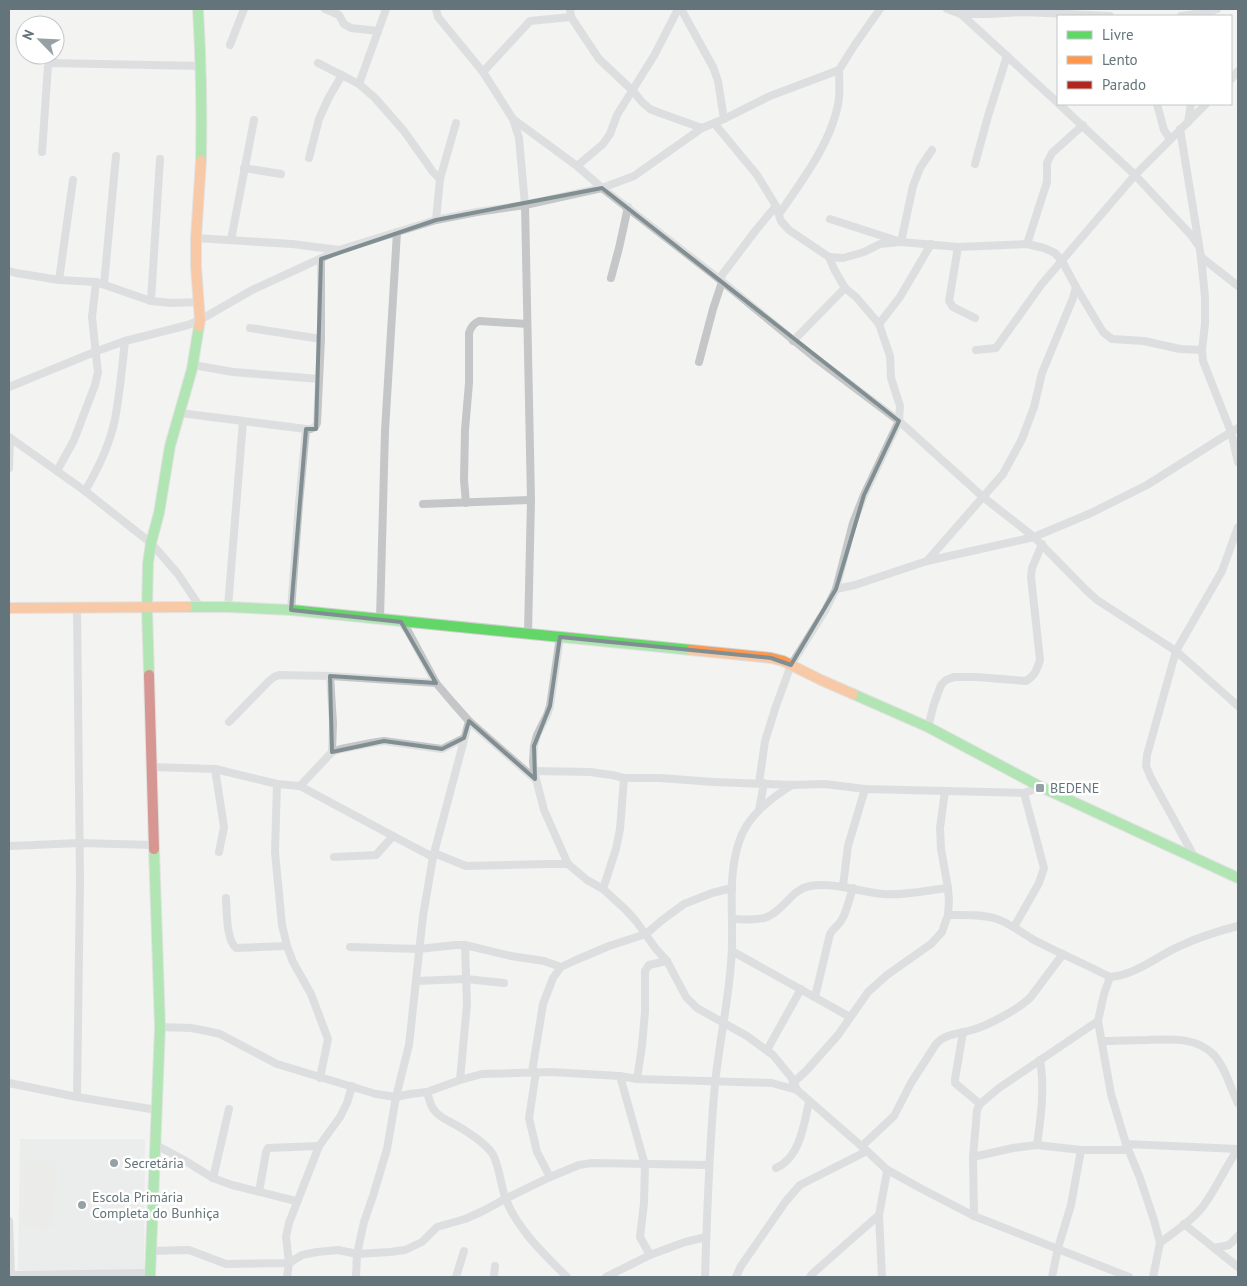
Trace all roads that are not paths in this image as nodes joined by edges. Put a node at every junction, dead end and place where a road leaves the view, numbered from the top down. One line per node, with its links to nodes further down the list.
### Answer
1 (198, 9): 20 (street)
2 (244, 9): 17 (street)
3 (325, 9): 16 (street)
4 (386, 9): 16 (street)
5 (431, 9): 11 (street)
6 (679, 9): 25 (street); 32 (street)
7 (880, 9): 21 (street)
8 (947, 9): 13 (street)
9 (1042, 11): 13 (street); 14 (street)
10 (1212, 12): 15 (street)
11 (437, 13): 22 (street)
12 (571, 13): 22 (street); 25 (street)
13 (961, 14): 18 (street)
14 (1069, 15)
15 (1189, 15)
16 (378, 31): 24 (street)
17 (230, 45)
18 (1007, 56): 26 (street); 46 (street)
19 (318, 62): 23 (street)
20 (201, 66): 42 (street); 60 (street)
21 (839, 70): 32 (street); 56 (street)
22 (483, 72): 31 (street)
23 (342, 75): 24 (street); 44 (street)
24 (359, 84): 51 (street)
25 (633, 91): 38 (street); 47 (street)
26 (1057, 101)
27 (1061, 105): 37 (street)
28 (1157, 105): 40 (street)
29 (1191, 105): 34 (street)
30 (1205, 105): 34 (street)
31 (513, 119): 47 (street); 54 (street)
32 (724, 119): 36 (street)
33 (254, 120): 48 (street)
34 (1188, 122): 39 (street)
35 (456, 123): 51 (street)
36 (714, 123): 38 (street); 56 (street)
37 (1083, 125): 50 (street); 64 (street)
38 (702, 128): 53 (street)
39 (1180, 130): 40 (street); 65 (street)
40 (1170, 139): 50 (street)
41 (932, 150): 62 (street)
42 (42, 152)
43 (116, 156): 76 (street)
44 (309, 158)
45 (160, 159): 80 (street)
46 (975, 164)
47 (577, 166): 53 (street)
48 (244, 168): 49 (street); 61 (street)
49 (281, 174)
50 (1136, 175): 65 (street); 71 (street)
51 (440, 179): 58 (street)
52 (73, 180): 74 (street)
53 (602, 188): 54 (street); 55 (street)
54 (525, 205): 58 (street); 84 (street)
55 (628, 207): 73 (street); 75 (street)
56 (777, 210): 68 (street); 75 (street)
57 (830, 219): 62 (street)
58 (436, 220): 59 (street)
59 (396, 232): 67 (street); 123 (street)
60 (196, 238): 61 (street); 81 (street)
61 (231, 240): 67 (street)
62 (901, 242): 63 (street); 68 (street)
63 (931, 244): 66 (street); 85 (street)
64 (1026, 244): 66 (street); 71 (street)
65 (1199, 246): 69 (street)
66 (958, 247): 82 (street)
67 (339, 250): 70 (street)
68 (830, 257): 79 (street)
69 (1201, 257): 77 (street); 91 (street)
70 (321, 259): 83 (street); 87 (street)
71 (1062, 260): 78 (street); 90 (street)
72 (9, 271): 74 (street)
73 (611, 278)
74 (59, 280): 76 (street)
75 (721, 281): 89 (street); 93 (street)
76 (100, 283): 80 (street); 92 (street)
77 (1238, 286)
78 (1076, 287): 91 (street); 107 (street)
79 (846, 288): 85 (street); 89 (street)
80 (151, 301): 81 (street)
81 (199, 302): 83 (street)
82 (975, 318)
83 (200, 320): 88 (street); 94 (street)
84 (527, 324): 108 (street); 109 (street)
85 (879, 324): 99 (street)
86 (250, 328): 87 (street)
87 (321, 339): 95 (street)
88 (125, 341): 92 (street); 106 (street)
89 (793, 341): 99 (street)
90 (976, 350)
91 (1202, 350): 101 (street)
92 (97, 351): 96 (street); 105 (street)
93 (699, 362)
94 (193, 365): 95 (street); 97 (street)
95 (319, 379): 100 (street)
96 (9, 387)
97 (180, 413): 98 (street); 113 (street)
98 (243, 421): 100 (street); 119 (street)
99 (899, 421): 107 (street); 116 (street)
100 (306, 429): 122 (street)
101 (1234, 430): 103 (street); 112 (street)
102 (9, 437): 104 (street); 105 (street)
103 (1238, 462)
104 (9, 468)
105 (57, 471): 106 (street)
106 (86, 491): 113 (street)
107 (983, 497): 112 (street); 115 (street)
108 (531, 500): 109 (street); 125 (street)
109 (466, 503): 110 (street)
110 (423, 504)
111 (1238, 528): 127 (street)
112 (1034, 537): 114 (street); 115 (street)
113 (151, 543): 118 (street); 121 (street)
114 (1042, 544): 127 (street); 134 (street)
115 (927, 561): 116 (street)
116 (836, 589): 128 (street)
117 (77, 607): 120 (street); 121 (street); 152 (street)
118 (200, 607): 119 (street); 121 (street)
119 (228, 607): 122 (street)
120 (9, 608)
121 (147, 608): 137 (street)
122 (291, 610): 123 (street)
123 (380, 619): 124 (street)
124 (401, 622): 125 (street); 130 (street)
125 (528, 634): 126 (street)
126 (560, 637): 128 (street); 139 (street)
127 (1176, 651): 131 (street); 158 (street)
128 (791, 664): 134 (street); 142 (street)
129 (330, 676): 130 (street); 133 (street); 136 (street)
130 (436, 683): 132 (street)
131 (1238, 706)
132 (469, 721): 135 (street); 141 (street)
133 (229, 722)
134 (928, 727): 146 (street)
135 (464, 738): 136 (street); 156 (street)
136 (332, 752): 145 (street)
137 (151, 767): 138 (street); 153 (street)
138 (215, 769): 143 (street); 155 (street)
139 (534, 770): 140 (street); 141 (street)
140 (624, 778): 142 (street); 162 (street)
141 (535, 779): 159 (street)
142 (761, 783): 144 (street); 150 (street)
143 (277, 784): 145 (street); 173 (street)
144 (792, 785): 147 (street); 150 (street)
145 (300, 786): 151 (street)
146 (1041, 787): 149 (street); 158 (street)
147 (865, 789): 148 (street); 161 (street)
148 (945, 791): 149 (street); 165 (street)
149 (1024, 793): 170 (street)
150 (758, 810): 163 (street)
151 (393, 836): 156 (street); 157 (street)
152 (80, 843): 153 (street); 154 (street); 204 (street)
153 (153, 845): 189 (street)
154 (9, 846)
155 (218, 852)
156 (434, 855): 159 (street); 175 (street)
157 (334, 856)
158 (1195, 858): 160 (street)
159 (568, 864): 162 (street)
160 (1238, 878)
161 (843, 886): 164 (street); 168 (street)
162 (603, 888): 171 (street)
163 (732, 888): 168 (street); 171 (street)
164 (853, 888): 165 (street); 185 (street)
165 (948, 888): 167 (street)
166 (226, 898): 173 (street)
167 (948, 915): 170 (street); 186 (street)
168 (732, 919): 176 (street)
169 (1238, 926): 180 (street)
170 (1014, 927): 177 (street)
171 (646, 934): 178 (street); 179 (street)
172 (465, 945): 175 (street); 179 (street); 181 (street)
173 (287, 946): 196 (street)
174 (350, 947): 175 (street)
175 (419, 949): 182 (street)
176 (732, 951): 184 (street); 188 (street)
177 (1062, 954): 180 (street); 190 (street)
178 (667, 961): 188 (street); 197 (street)
179 (561, 967): 194 (street)
180 (1110, 977): 187 (street)
181 (466, 979): 182 (street); 183 (street); 198 (street)
182 (416, 981): 205 (street)
183 (504, 983)
184 (801, 989): 185 (street); 192 (street)
185 (815, 997): 186 (street)
186 (850, 1017): 202 (street)
187 (1098, 1020): 191 (street); 193 (street)
188 (724, 1024): 192 (street); 200 (street)
189 (160, 1027): 196 (street); 210 (street)
190 (963, 1032): 208 (street); 215 (street)
191 (1102, 1041): 207 (street); 214 (street)
192 (767, 1050): 202 (street)
193 (1040, 1060): 208 (street); 212 (street)
194 (534, 1072): 195 (street); 198 (street); 223 (street)
195 (620, 1076): 197 (street); 219 (street)
196 (320, 1078): 201 (street)
197 (637, 1079): 200 (street)
198 (460, 1080): 203 (street)
199 (9, 1082): 204 (street)
200 (716, 1082): 202 (street); 220 (street)
201 (352, 1086): 205 (street); 213 (street)
202 (795, 1086): 206 (street)
203 (427, 1092): 205 (street); 226 (street)
204 (77, 1097): 210 (street)
205 (396, 1097): 240 (street)
206 (810, 1102): 215 (street); 221 (street)
207 (1238, 1103)
208 (980, 1104): 218 (street)
209 (229, 1109): 224 (street)
210 (157, 1110): 211 (street)
211 (156, 1145): 224 (street); 238 (street)
212 (1037, 1145): 217 (street); 218 (street)
213 (319, 1146): 225 (street); 227 (street)
214 (1127, 1147): 216 (street); 217 (street); 235 (street)
215 (864, 1148): 222 (street); 255 (street)
216 (1238, 1149): 231 (street)
217 (1081, 1150): 236 (street)
218 (973, 1157): 229 (street)
219 (645, 1165): 220 (street); 223 (street); 241 (street)
220 (709, 1165): 234 (street)
221 (776, 1168)
222 (886, 1169): 228 (street); 229 (street)
223 (550, 1177): 226 (street)
224 (213, 1178): 225 (street)
225 (259, 1192): 227 (street)
226 (506, 1199): 240 (street); 252 (street)
227 (296, 1201): 242 (street)
228 (879, 1215): 256 (street); 257 (street)
229 (974, 1216): 236 (street)
230 (9, 1221): 232 (street)
231 (1184, 1224): 235 (street); 237 (street)
232 (9, 1236): 247 (street)
233 (1238, 1236): 237 (street)
234 (706, 1237): 241 (street); 254 (street)
235 (1160, 1243): 260 (street)
236 (1058, 1248): 258 (street); 259 (street)
237 (1214, 1248): 244 (street)
238 (151, 1252): 242 (street); 246 (street)
239 (464, 1252): 250 (street)
240 (357, 1254): 242 (street); 249 (street)
241 (650, 1255): 253 (street)
242 (289, 1263): 248 (street)
243 (495, 1266): 251 (street)
244 (1238, 1267)
245 (83, 1275): 246 (street); 247 (street)
246 (150, 1275)
247 (11, 1276)
248 (287, 1277)
249 (356, 1277)
250 (456, 1277)
251 (494, 1277)
252 (568, 1277)
253 (606, 1277)
254 (705, 1277)
255 (736, 1277)
256 (810, 1277)
257 (882, 1277)
258 (1052, 1277)
259 (1129, 1277)
260 (1153, 1277)

